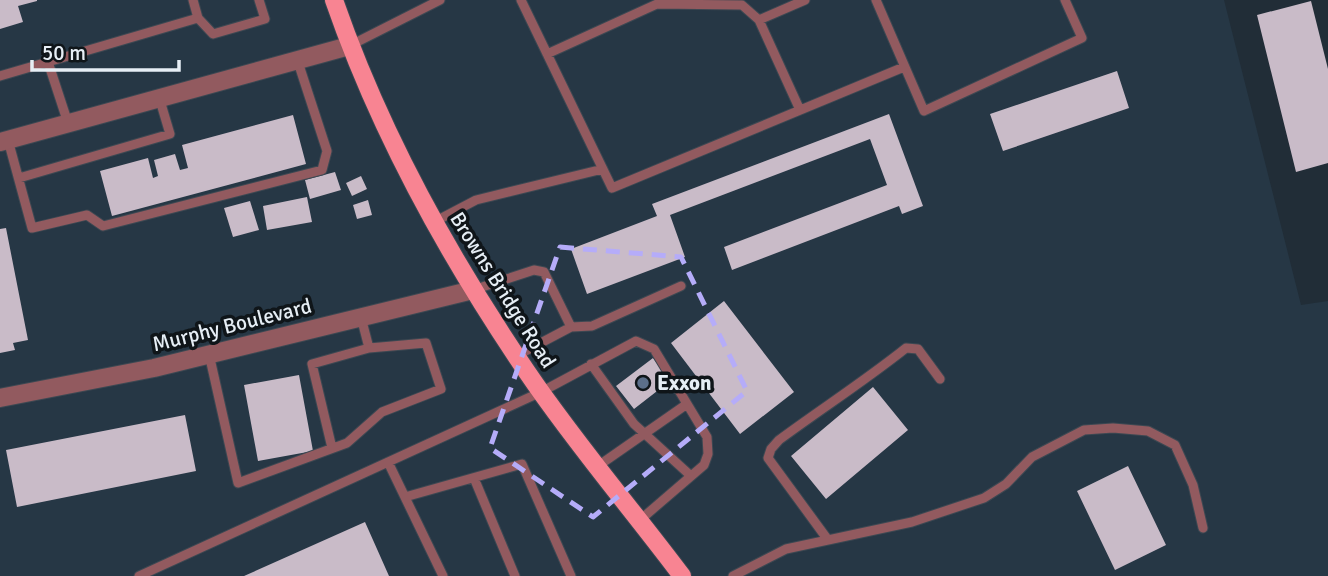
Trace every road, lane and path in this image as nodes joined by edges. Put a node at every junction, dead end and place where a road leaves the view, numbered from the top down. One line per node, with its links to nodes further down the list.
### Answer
1 (193, 0): 10 (lane)
2 (259, 0): 10 (lane)
3 (334, 0): 12 (main road, Browns Bridge Road)
4 (440, 0): 12 (lane)
5 (521, 0): 13 (lane)
6 (805, 0): 11 (lane)
7 (876, 0): 16 (lane)
8 (1065, 0): 16 (lane)
9 (657, 2): 11 (lane); 13 (lane)
10 (198, 18): 15 (lane)
11 (759, 20): 19 (lane)
12 (349, 46): 14 (street); 24 (main road, Browns Bridge Road)
13 (547, 54): 22 (lane)
14 (297, 60): 18 (street); 23 (lane)
15 (48, 62): 17 (lane); 20 (lane)
16 (904, 67): 19 (lane)
17 (0, 76)
18 (159, 97): 20 (street); 23 (lane)
19 (800, 110): 22 (lane)
20 (68, 123): 21 (street)
21 (4, 141): 23 (lane)
22 (603, 169): 24 (lane)
23 (19, 178)
24 (433, 222): 26 (main road, Browns Bridge Road)
25 (681, 286): 28 (lane)
26 (473, 290): 27 (street, Murphy Boulevard); 28 (lane); 31 (main road, Browns Bridge Road)
27 (361, 317): 29 (lane); 30 (street, Murphy Boulevard)
28 (571, 327): 31 (lane)
29 (369, 348): 38 (lane); 38 (lane)
30 (209, 354): 35 (street, Murphy Boulevard); 38 (lane)
31 (516, 356): 34 (main road, Browns Bridge Road)
32 (591, 364): 34 (lane); 36 (lane); 37 (lane)
33 (940, 379): 46 (lane)
34 (541, 391): 39 (lane); 40 (main road, Browns Bridge Road)
35 (0, 398)
36 (687, 404): 37 (lane); 41 (lane)
37 (644, 433): 40 (lane); 41 (lane)
38 (332, 448)
39 (388, 462): 43 (lane); 47 (lane)
40 (598, 466): 44 (main road, Browns Bridge Road)
41 (691, 476): 44 (lane)
42 (474, 478): 43 (lane); 49 (lane); 50 (lane)
43 (405, 497): 48 (lane)
44 (640, 520): 51 (main road, Browns Bridge Road)
45 (1203, 528): 46 (lane)
46 (828, 540): 52 (lane)
47 (139, 576)
48 (443, 576)
49 (516, 576)
50 (571, 576)
51 (682, 576)
52 (733, 576)

